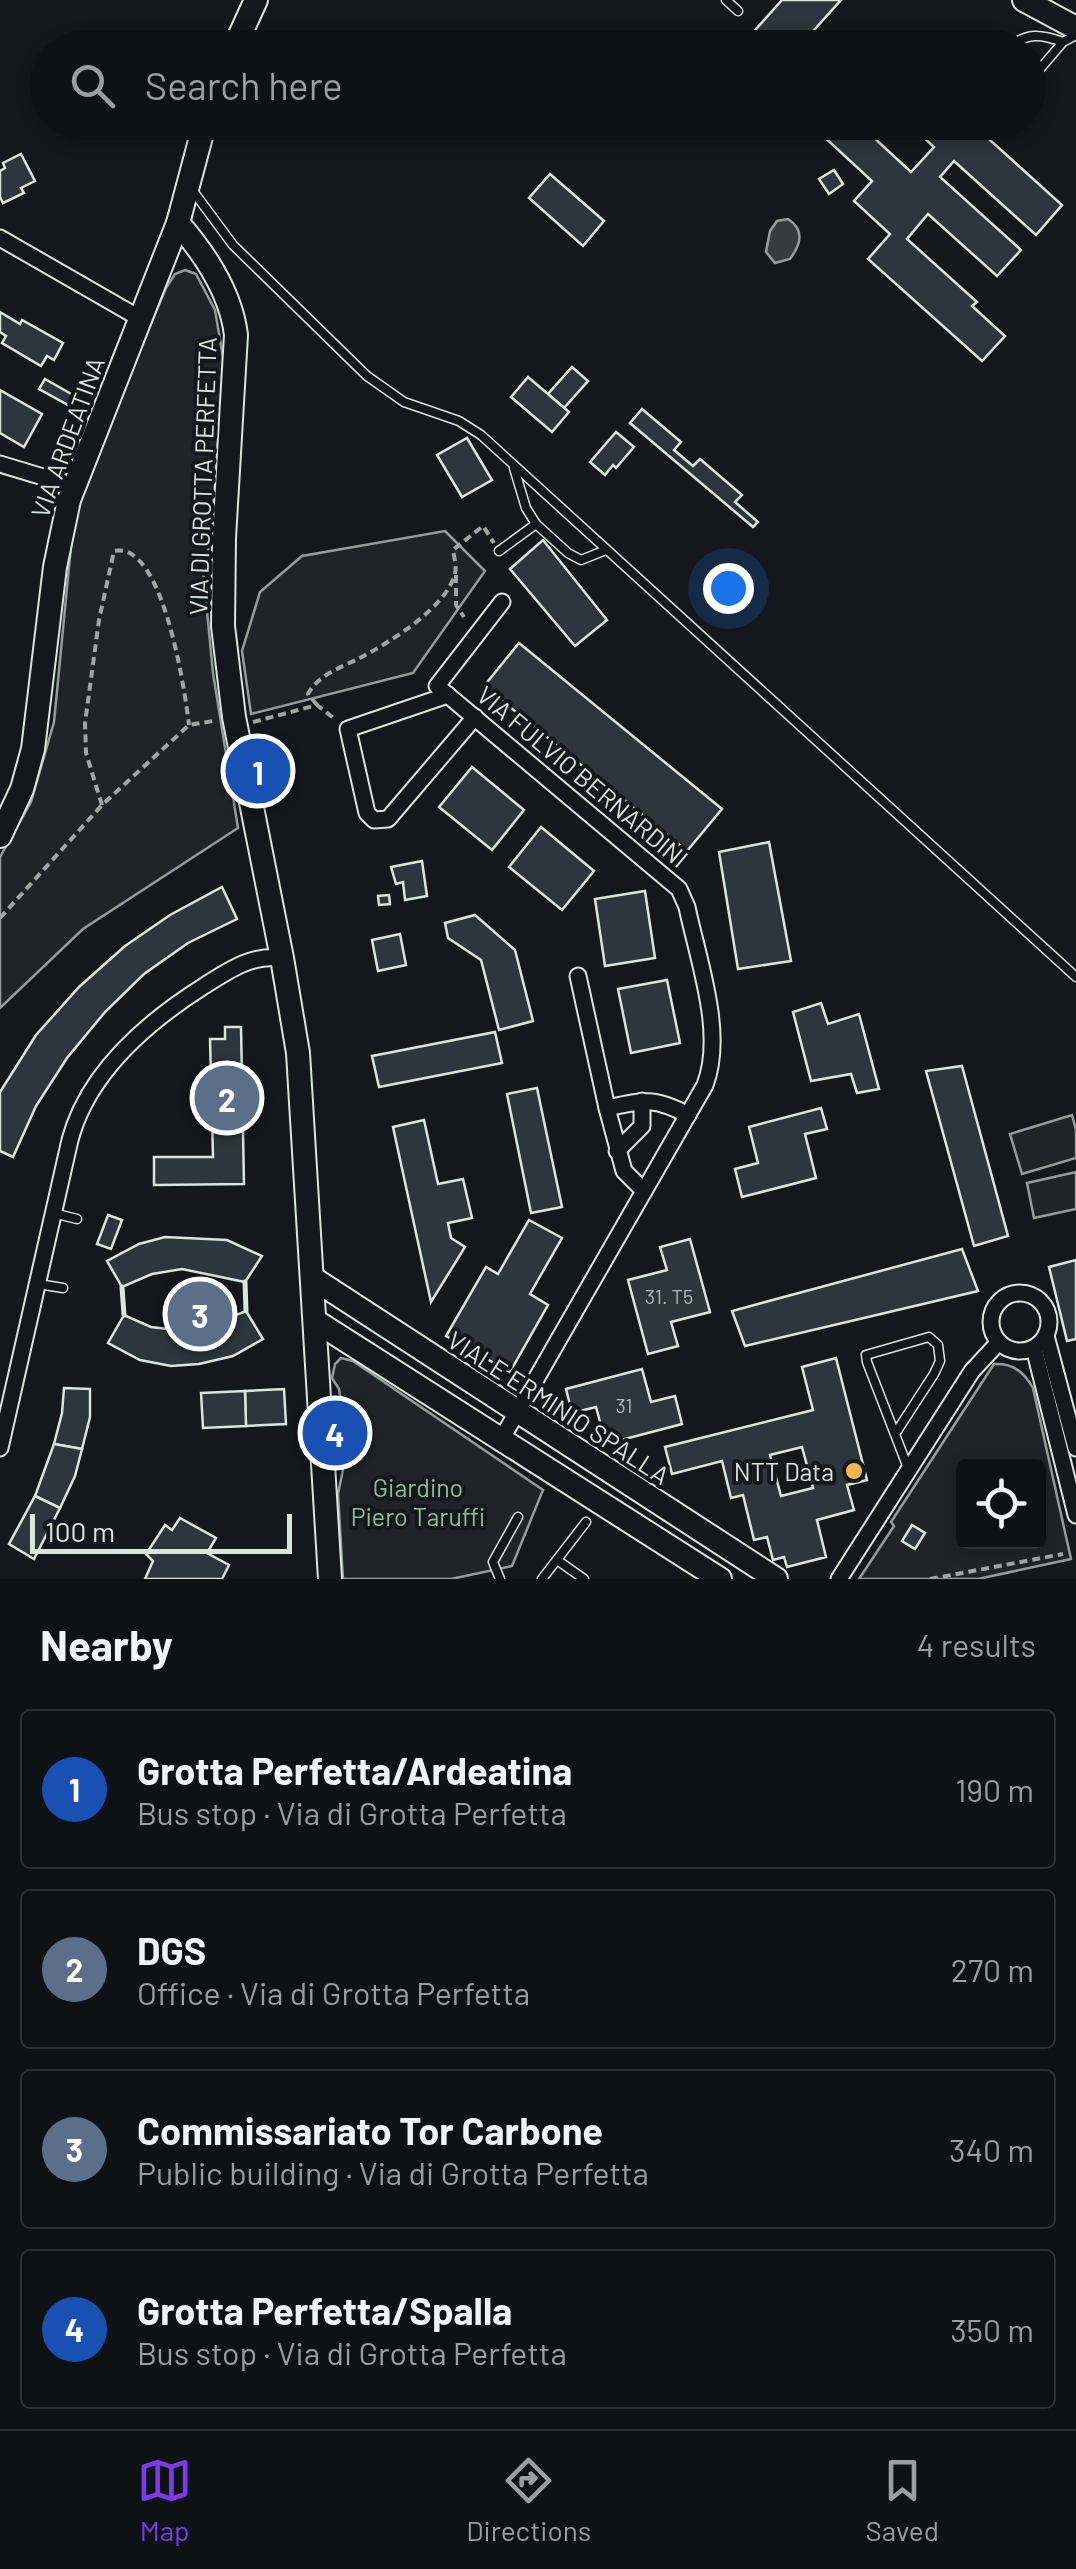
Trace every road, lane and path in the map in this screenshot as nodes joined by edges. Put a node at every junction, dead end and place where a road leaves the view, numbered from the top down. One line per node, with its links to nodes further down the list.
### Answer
1 (256, 0): 5 (main road)
2 (726, 0): 4 (lane)
3 (1024, 0): 7 (main road)
4 (738, 11)
5 (242, 30)
6 (1046, 35): 7 (lane)
7 (1072, 35): 8 (lane)
8 (1046, 63)
9 (201, 140): 10 (main road, VIA ARDEATINA)
10 (188, 183): 11 (main road, VIA ARDEATINA); 15 (lane)
11 (178, 223): 13 (main road, VIA ARDEATINA); 26 (main road, VIA DI GROTTA PERFETTA)
12 (0, 238): 13 (street)
13 (141, 319): 16 (main road, VIA ARDEATINA)
14 (0, 464): 16 (street)
15 (514, 466): 17 (lane); 18 (lane)
16 (73, 486): 30 (main road, VIA ARDEATINA)
17 (536, 524): 18 (lane); 19 (lane)
18 (606, 550): 34 (lane)
19 (499, 551): 20 (path)
20 (456, 572): 22 (path); 24 (path)
21 (502, 602): 23 (street, VIA FULVIO BERNARDINI)
22 (464, 618)
23 (448, 695): 25 (street, VIA FULVIO BERNARDINI); 28 (street)
24 (317, 705): 26 (path); 28 (path)
25 (475, 718): 28 (street); 37 (street, VIA FULVIO BERNARDINI)
26 (235, 722): 27 (path); 32 (main road, VIA DI GROTTA PERFETTA)
27 (189, 726): 29 (path); 29 (path)
28 (348, 729)
29 (102, 805): 31 (path)
30 (0, 836)
31 (0, 918)
32 (282, 958): 40 (street); 42 (main road, VIA DI GROTTA PERFETTA)
33 (578, 976): 36 (street)
34 (1076, 976)
35 (642, 1101): 36 (street); 37 (street); 38 (street)
36 (608, 1108): 38 (street)
37 (688, 1116): 39 (street, VIA FULVIO BERNARDINI)
38 (617, 1151): 39 (street)
39 (644, 1192): 49 (street, VIA FULVIO BERNARDINI)
40 (53, 1213): 41 (lane); 43 (street)
41 (77, 1219)
42 (314, 1280): 45 (main road, VIA DI GROTTA PERFETTA); 49 (main road, VIALE ERMINIO SPALLA)
43 (38, 1284): 44 (lane); 52 (street)
44 (63, 1288)
45 (317, 1322): 51 (main road); 60 (main road, VIA DI GROTTA PERFETTA)
46 (999, 1342): 47 (street); 47 (street); 54 (street)
47 (1040, 1342): 48 (street)
48 (1056, 1400): 53 (street); 55 (street)
49 (517, 1412): 51 (street, VIA FULVIO BERNARDINI); 65 (main road, VIALE ERMINIO SPALLA)
50 (895, 1434): 50 (lane); 54 (lane)
51 (501, 1440): 64 (main road)
52 (0, 1448)
53 (1076, 1448)
54 (908, 1469): 66 (street)
55 (1076, 1515)
56 (518, 1516): 61 (lane)
57 (586, 1522): 59 (lane)
58 (1063, 1554): 67 (path)
59 (557, 1560): 62 (lane); 63 (lane)
60 (330, 1579)
61 (500, 1579)
62 (542, 1579)
63 (584, 1579)
64 (720, 1579)
65 (776, 1579)
66 (839, 1579)
67 (930, 1579)

